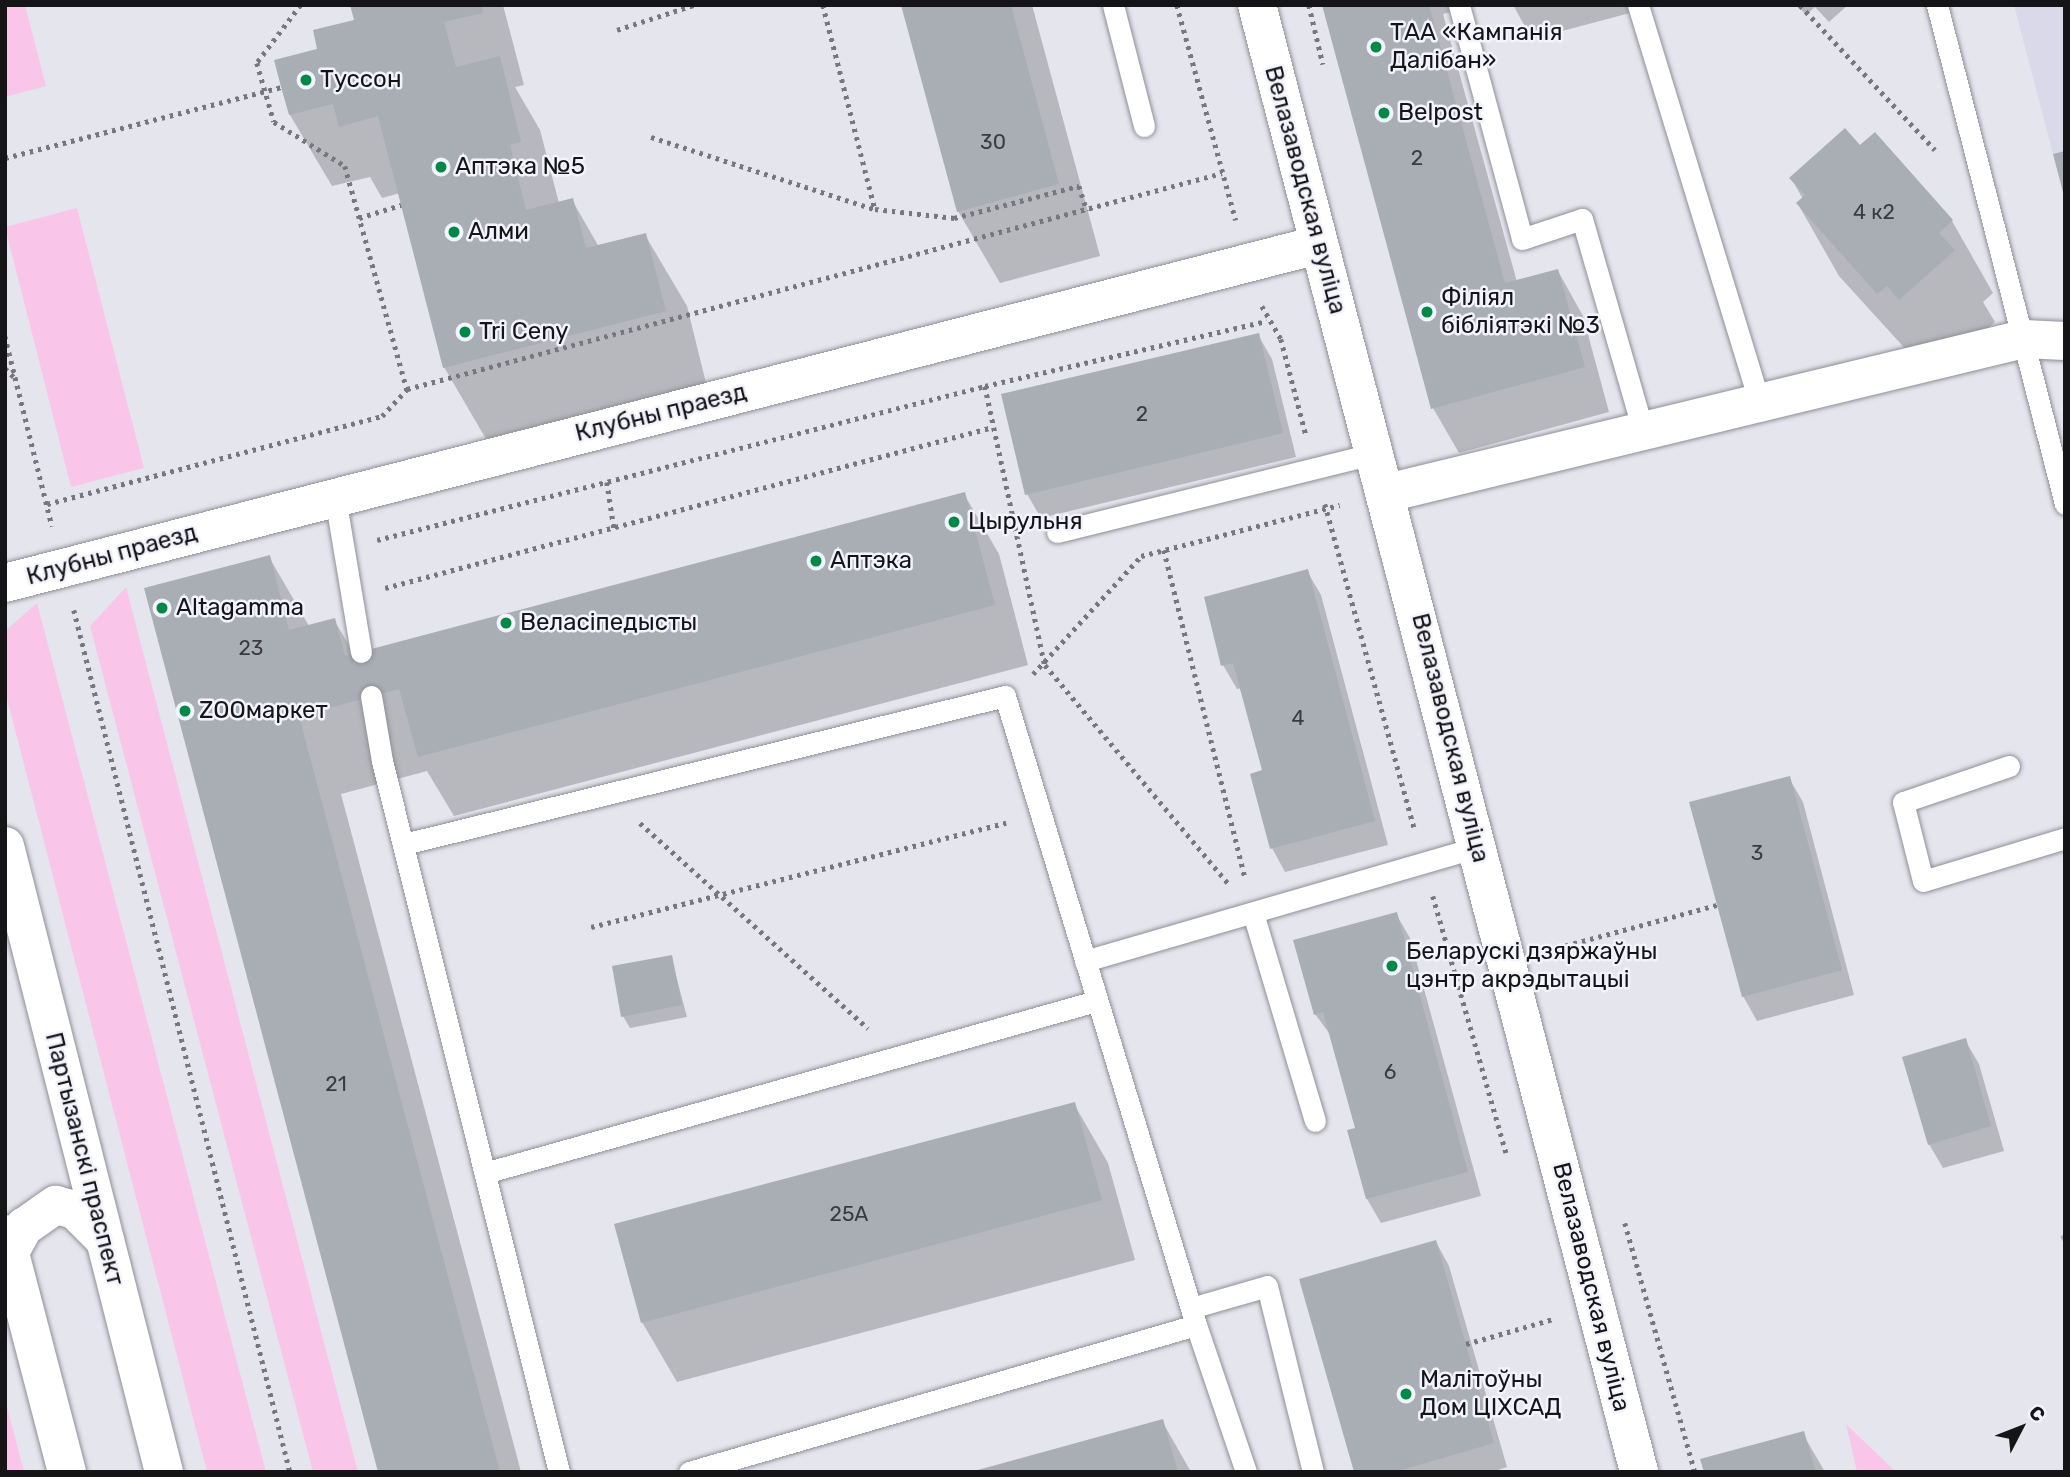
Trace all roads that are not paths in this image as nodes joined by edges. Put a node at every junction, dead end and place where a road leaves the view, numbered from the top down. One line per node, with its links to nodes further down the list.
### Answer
1 (1113, 5): 6 (lane)
2 (1257, 5): 7 (street, Велазаводская вуліца)
3 (1459, 5): 11 (lane)
4 (1638, 5): 10 (lane)
5 (1937, 5): 8 (lane)
6 (1144, 126)
7 (1318, 245): 12 (street, Велазаводская вуліца); 14 (street, Клубны праезд)
8 (2024, 339): 9 (street); 10 (street); 15 (lane)
9 (2065, 341)
10 (1759, 400): 11 (street)
11 (1643, 430): 13 (street)
12 (1376, 453): 13 (street, Велазаводская вуліца); 16 (lane)
13 (1387, 493): 24 (street, Велазаводская вуліца)
14 (335, 496): 17 (street, Клубны праезд); 18 (lane)
15 (2065, 504)
16 (1056, 532)
17 (5, 583)
18 (361, 652)
19 (371, 696): 22 (lane)
20 (2009, 766): 21 (lane)
21 (2065, 838)
22 (404, 844): 26 (lane); 29 (lane)
23 (5, 846): 30 (street, Партызанскі праспект)
24 (1478, 847): 25 (lane); 39 (street, Велазаводская вуліца)
25 (1253, 913): 26 (lane); 28 (lane)
26 (1085, 961): 27 (lane)
27 (1096, 1001): 29 (lane); 32 (lane)
28 (1315, 1121)
29 (488, 1172): 35 (lane)
30 (105, 1240): 31 (street); 34 (street, Партызанскі праспект)
31 (8, 1243): 33 (street)
32 (1193, 1316): 36 (lane); 37 (lane); 38 (lane)
33 (68, 1472)
34 (164, 1472)
35 (559, 1472)
36 (689, 1472)
37 (1246, 1472)
38 (1313, 1472)
39 (1639, 1472)

